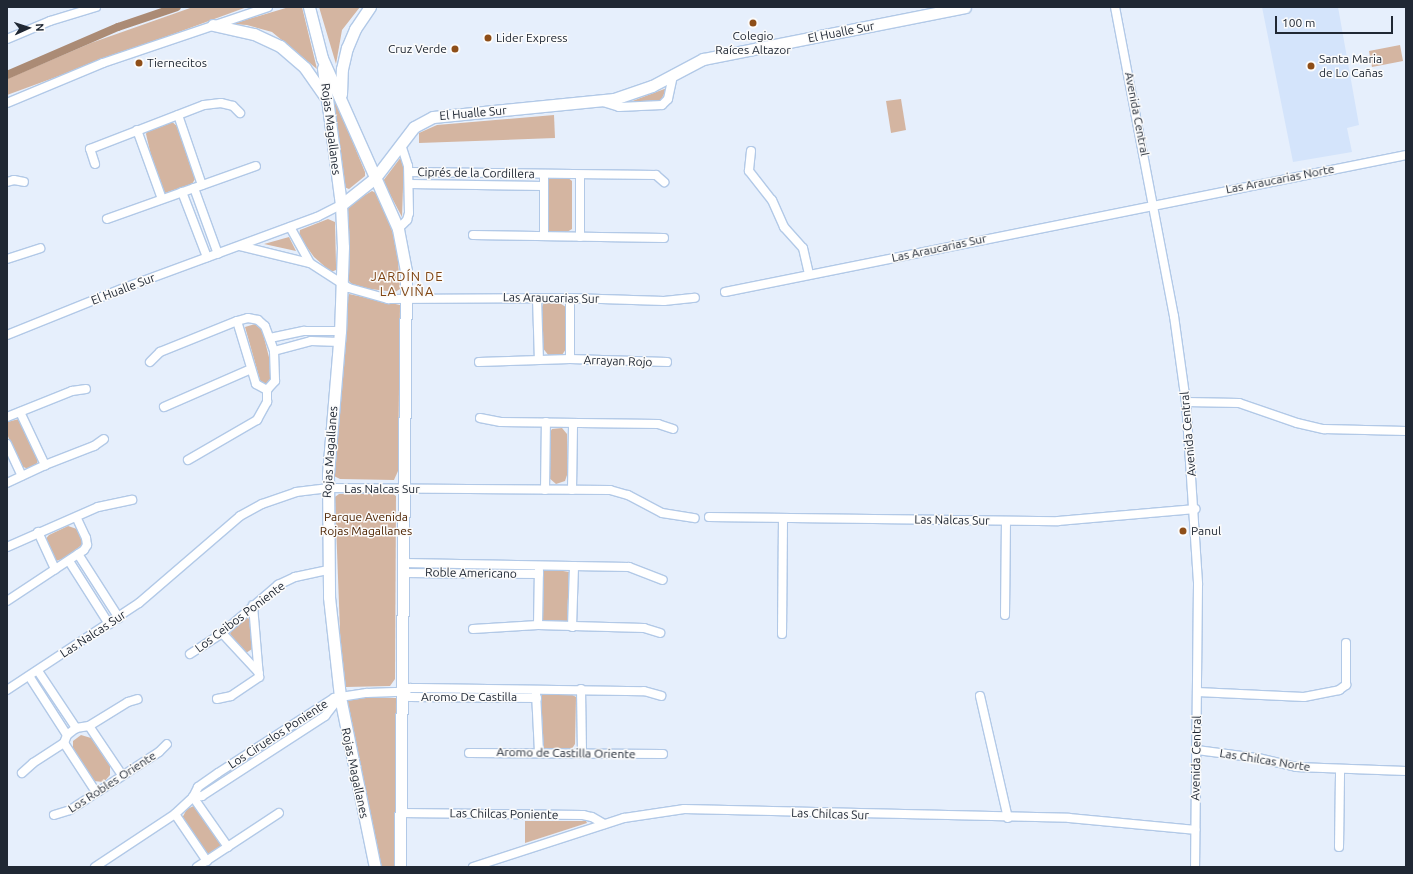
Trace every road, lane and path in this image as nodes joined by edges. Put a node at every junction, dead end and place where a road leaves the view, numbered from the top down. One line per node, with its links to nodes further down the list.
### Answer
1 (96, 7): 8 (street)
2 (268, 7): 7 (street)
3 (309, 7): 9 (street, Rojas Magallanes)
4 (370, 7): 12 (street)
5 (965, 7): 10 (street, El Hualle Sur)
6 (1115, 7): 36 (street, Avenida Central)
7 (213, 26): 11 (street); 14 (street)
8 (7, 39)
9 (322, 58): 11 (street, Rojas Magallanes); 12 (street, Rojas Magallanes)
10 (673, 75): 13 (street, El Hualle Sur); 13 (street, El Hualle Sur)
11 (326, 98): 37 (street, Rojas Magallanes)
12 (341, 101): 26 (street, Rojas Magallanes)
13 (603, 102): 18 (street, El Hualle Sur)
14 (7, 103)
15 (240, 113): 16 (street)
16 (178, 115): 17 (street); 31 (street)
17 (137, 130): 21 (street); 35 (street)
18 (401, 144): 23 (street); 26 (street, El Hualle Sur)
19 (751, 151): 51 (street)
20 (1406, 155): 36 (street, Las Araucarias Norte)
21 (95, 164)
22 (256, 166): 31 (street)
23 (409, 172): 24 (street, Ciprés de la Cordillera); 30 (street)
24 (544, 175): 25 (street, Ciprés de la Cordillera); 32 (street, Ciprés de la Cordillera)
25 (580, 175): 29 (street, Ciprés de la Cordillera); 43 (street)
26 (375, 178): 37 (street, El Hualle Sur); 40 (street, Rojas Magallanes)
27 (7, 182): 28 (street)
28 (24, 182)
29 (664, 182)
30 (410, 184): 32 (street, Ciprés de la Cordillera); 40 (street)
31 (202, 185): 33 (street)
32 (544, 186): 42 (street, Ciprés de la Cordillera)
33 (194, 188): 34 (street); 47 (street)
34 (182, 192): 35 (street); 48 (street)
35 (162, 200): 38 (street)
36 (1154, 204): 51 (street, Las Araucarias Sur); 71 (street, Avenida Central)
37 (341, 205): 39 (street, El Hualle Sur); 52 (street, Rojas Magallanes)
38 (107, 220)
39 (290, 227): 45 (street, El Hualle Sur); 50 (street)
40 (398, 229): 57 (street, Rojas Magallanes)
41 (473, 235): 42 (street)
42 (544, 236): 43 (street)
43 (580, 237): 44 (street)
44 (664, 238)
45 (240, 246): 47 (street, El Hualle Sur); 50 (street)
46 (40, 248): 49 (street)
47 (218, 254): 48 (street, El Hualle Sur)
48 (207, 257): 59 (street, El Hualle Sur)
49 (7, 259)
50 (310, 262): 52 (street)
51 (809, 274): 53 (street, Las Araucarias Sur)
52 (342, 285): 57 (street); 60 (street, Rojas Magallanes)
53 (725, 292)
54 (537, 298): 55 (street, Las Araucarias Sur); 57 (street, Las Araucarias Sur); 64 (street)
55 (570, 298): 56 (street, Las Araucarias Sur); 63 (street, Arrayan Rojo)
56 (695, 298)
57 (407, 299): 87 (street, Rojas Magallanes)
58 (238, 321): 61 (street); 65 (street); 68 (street)
59 (7, 336)
60 (340, 337): 61 (street); 62 (street); 86 (street, Rojas Magallanes)
61 (270, 338): 62 (street)
62 (274, 351): 70 (street)
63 (570, 359): 64 (street, Arrayan Rojo); 67 (street, Arrayan Rojo)
64 (539, 360): 66 (street, Arrayan Rojo)
65 (150, 362)
66 (478, 362)
67 (666, 362)
68 (251, 369): 70 (street); 72 (street)
69 (86, 389): 73 (street)
70 (267, 390): 82 (street)
71 (1186, 402): 79 (street); 91 (street, Avenida Central)
72 (164, 407)
73 (20, 412): 74 (street); 83 (street)
74 (7, 416)
75 (480, 418): 76 (street)
76 (546, 422): 77 (street); 88 (street)
77 (573, 423): 78 (street); 89 (street)
78 (673, 429)
79 (1406, 431)
80 (104, 438): 83 (street)
81 (7, 444): 84 (street)
82 (188, 460)
83 (45, 465): 84 (street)
84 (22, 476): 85 (street)
85 (7, 483)
86 (328, 488): 87 (street, Las Nalcas Sur); 105 (street, Rojas Magallanes); 111 (street, Las Nalcas Sur)
87 (405, 489): 88 (street, Las Nalcas Sur); 103 (street, Rojas Magallanes)
88 (545, 490): 89 (street, Las Nalcas Sur)
89 (572, 490): 94 (street, Las Nalcas Sur)
90 (132, 500): 92 (street)
91 (1195, 509): 96 (street, Las Nalcas Sur); 128 (street, Avenida Central)
92 (76, 517): 97 (street); 99 (street)
93 (709, 517): 95 (street, Las Nalcas Sur)
94 (695, 518)
95 (783, 518): 96 (street, Las Nalcas Sur); 118 (street)
96 (1006, 521): 110 (street)
97 (38, 532): 98 (street); 104 (street)
98 (7, 547)
99 (78, 554): 100 (street); 111 (street)
100 (69, 561): 104 (street); 112 (street)
101 (539, 565): 102 (street, Roble Americano); 103 (street, Roble Americano); 106 (street)
102 (574, 566): 107 (street, Roble Americano); 114 (street)
103 (404, 568): 106 (street, Roble Americano); 127 (street, Rojas Magallanes)
104 (55, 569): 108 (street)
105 (328, 570): 109 (street, Los Ceibos Poniente); 131 (street, Rojas Magallanes)
106 (539, 574): 113 (street)
107 (662, 580)
108 (7, 601)
109 (253, 604): 116 (street, Los Ceibos Poniente); 122 (street)
110 (1004, 615)
111 (119, 618): 112 (street, Las Nalcas Sur)
112 (110, 624): 121 (street, Las Nalcas Sur)
113 (538, 625): 114 (street); 115 (street)
114 (572, 627): 117 (street)
115 (473, 629)
116 (222, 632): 120 (street, Los Ceibos Poniente); 122 (street)
117 (660, 633)
118 (782, 634)
119 (1346, 643): 128 (street)
120 (190, 654)
121 (38, 671): 123 (street, Las Nalcas Sur); 136 (street)
122 (259, 674): 134 (street)
123 (29, 676): 126 (street, Las Nalcas Sur); 137 (street)
124 (536, 688): 125 (street, Aromo De Castilla); 127 (street, Aromo De Castilla); 132 (street)
125 (580, 689): 129 (street, Aromo De Castilla); 142 (street)
126 (7, 690)
127 (402, 692): 131 (street, Aromo De Castilla); 132 (street, Aromo De Castilla); 151 (street, Rojas Magallanes)
128 (1198, 692): 139 (street, Avenida Central)
129 (661, 696)
130 (980, 696): 154 (street)
131 (340, 697): 149 (street, Los Ciruelos Poniente); 162 (street, Rojas Magallanes)
132 (536, 698): 141 (street)
133 (138, 699): 135 (street)
134 (217, 699)
135 (89, 726): 136 (street); 147 (street)
136 (76, 728): 137 (street)
137 (65, 739): 146 (street); 148 (street)
138 (167, 744): 147 (street, Los Robles Oriente)
139 (1196, 750): 144 (street, Las Chilcas Norte); 156 (street, Avenida Central)
140 (469, 753): 141 (street, Aromo de Castilla Oriente)
141 (539, 753): 142 (street, Aromo de Castilla Oriente)
142 (582, 754): 143 (street, Aromo de Castilla Oriente)
143 (663, 754)
144 (1340, 771): 145 (street, Las Chilcas Norte); 158 (street)
145 (1406, 771)
146 (22, 774)
147 (122, 775): 148 (street, Los Robles Oriente)
148 (96, 792): 153 (street, Los Robles Oriente)
149 (194, 797): 152 (street, Los Ciruelos Poniente); 157 (street)
150 (279, 813): 157 (street)
151 (401, 813): 155 (street, Las Chilcas Poniente); 163 (street, Rojas Magallanes)
152 (175, 814): 159 (street); 160 (street, Los Ciruelos Poniente)
153 (54, 815)
154 (1008, 818): 155 (street, Las Chilcas Sur); 156 (street, Las Chilcas Sur)
155 (604, 824): 164 (street, Las Chilcas Sur)
156 (1195, 830): 165 (street, Avenida Central)
157 (228, 847): 159 (street)
158 (1339, 848)
159 (207, 861): 161 (street)
160 (95, 867)
161 (197, 867)
162 (375, 867)
163 (400, 867)
164 (473, 867)
165 (1195, 867)

